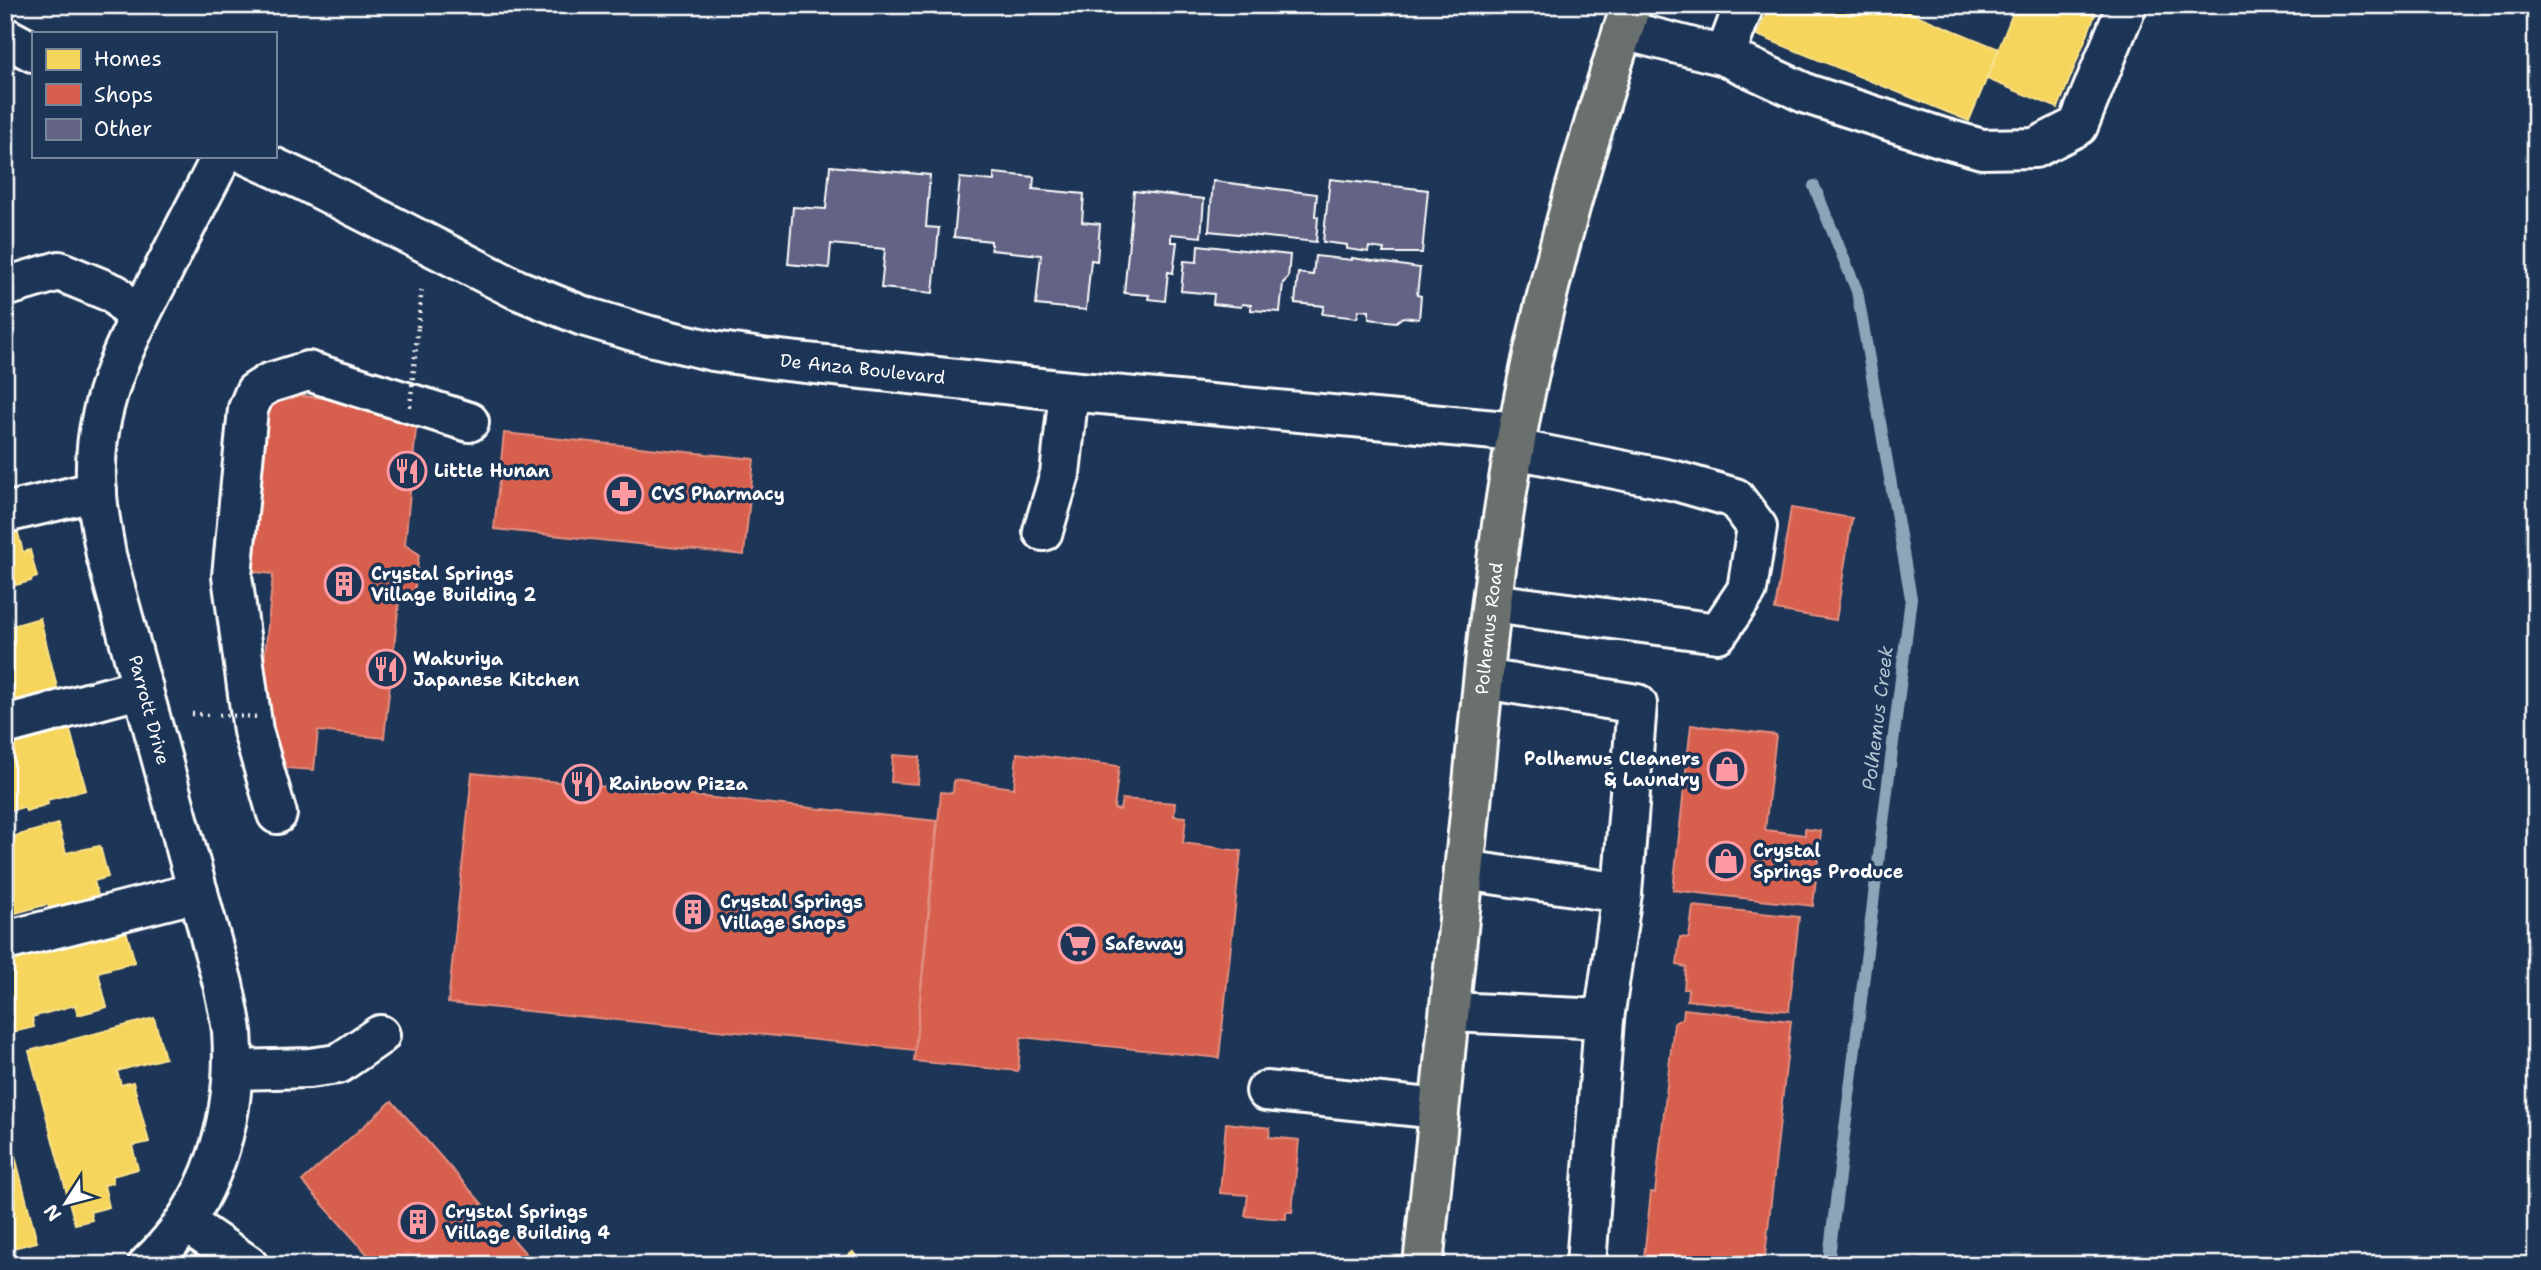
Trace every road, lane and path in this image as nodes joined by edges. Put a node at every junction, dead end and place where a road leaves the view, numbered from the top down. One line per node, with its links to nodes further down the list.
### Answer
1 (1744, 5): 6 (street)
2 (2127, 5): 6 (street)
3 (1627, 17): 6 (street); 15 (main road, Polhemus Road)
4 (5, 37): 5 (street)
5 (32, 51)
6 (1725, 56)
7 (221, 158): 10 (street, Parrott Drive)
8 (253, 158): 12 (street, De Anza Boulevard)
9 (5, 287): 10 (street)
10 (138, 320): 16 (street, Parrott Drive)
11 (418, 327): 13 (path, bridge)
12 (1069, 391): 15 (street, De Anza Boulevard); 18 (street)
13 (410, 407)
14 (469, 422): 25 (street)
15 (1515, 441): 19 (main road, Polhemus Road); 19 (street, De Anza Boulevard)
16 (97, 491): 17 (street); 21 (street, Parrott Drive)
17 (5, 513)
18 (1043, 531)
19 (1492, 603): 20 (main road, Polhemus Road)
20 (1484, 679): 26 (main road, Polhemus Road); 28 (street)
21 (143, 688): 24 (street); 27 (street, Parrott Drive)
22 (219, 715): 23 (path, bridge)
23 (259, 717)
24 (5, 724)
25 (276, 814)
26 (1464, 870): 28 (street); 30 (main road, Polhemus Road)
27 (198, 892): 29 (street); 33 (street, Parrott Drive)
28 (1622, 893): 31 (street)
29 (5, 941)
30 (1450, 1012): 31 (street); 35 (main road, Polhemus Road)
31 (1604, 1019): 40 (street)
32 (380, 1035): 33 (street)
33 (233, 1070): 36 (street, Parrott Drive)
34 (1266, 1091): 35 (street)
35 (1439, 1109): 39 (main road, Polhemus Road)
36 (186, 1222): 37 (street, Parrott Drive); 38 (street)
37 (148, 1265)
38 (248, 1265)
39 (1423, 1265)
40 (1586, 1265)

